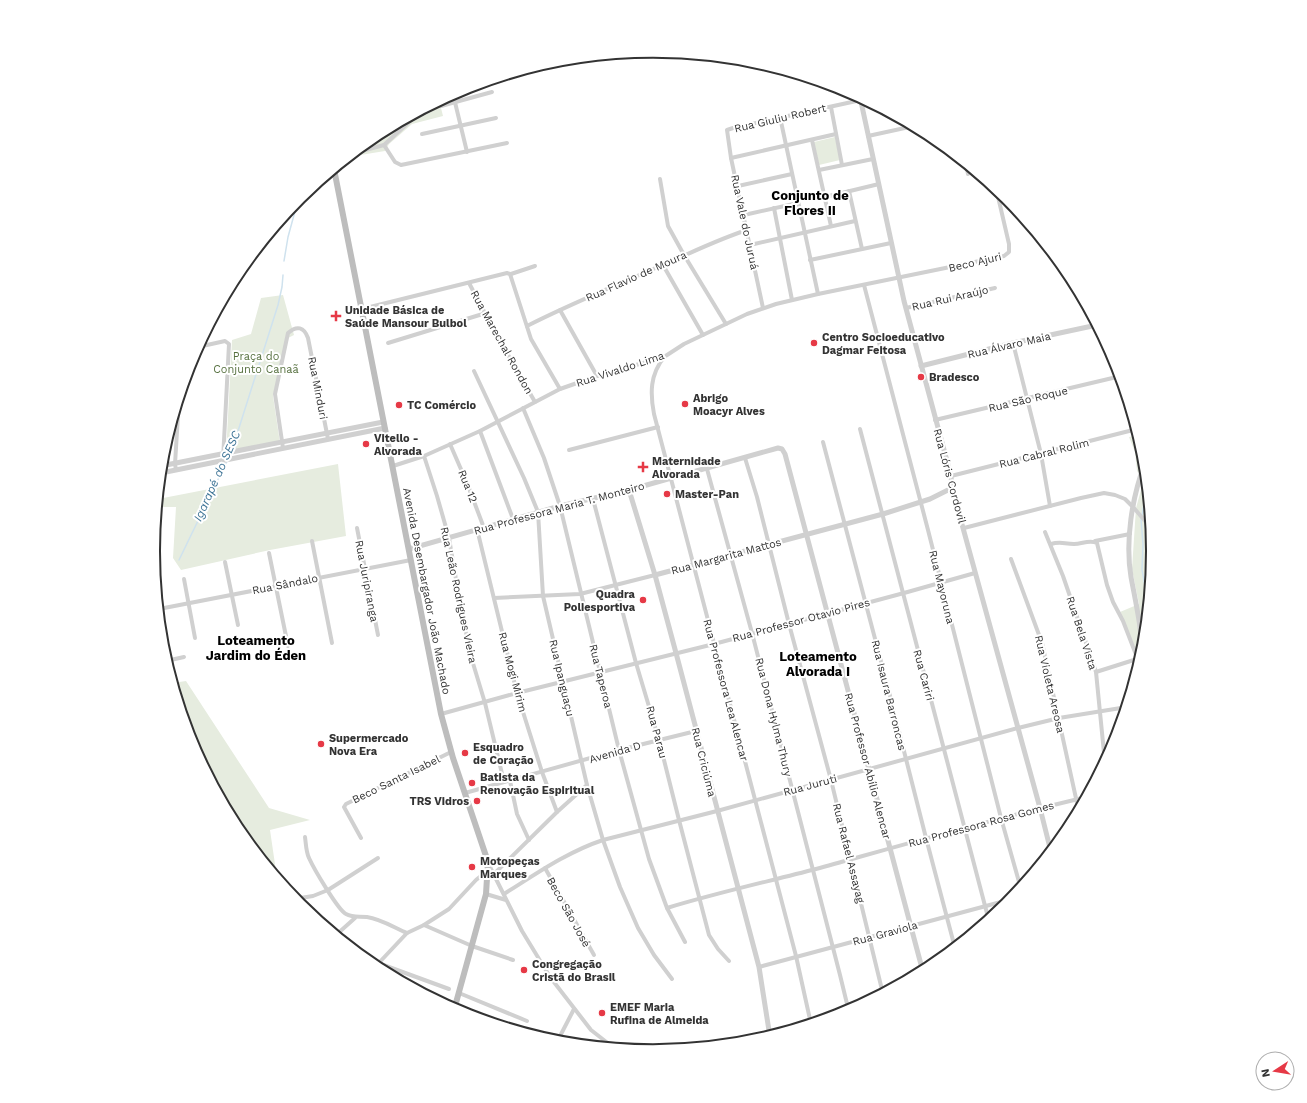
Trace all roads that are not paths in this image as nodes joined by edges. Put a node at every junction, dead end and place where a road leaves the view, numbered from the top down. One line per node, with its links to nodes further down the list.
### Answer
1 (492, 92): 3 (street)
2 (853, 101): 6 (street, Rua Giuliu Robert)
3 (455, 102): 5 (street); 10 (street)
4 (861, 104): 15 (street, Rua Lóris Cordovil)
5 (444, 105)
6 (831, 107): 7 (street, Rua Giuliu Robert); 13 (street)
7 (780, 117): 14 (street, Rua Giuliu Robert); 19 (street)
8 (496, 118): 10 (street)
9 (407, 124): 18 (street)
10 (462, 126): 12 (street); 21 (street)
11 (906, 128): 15 (street)
12 (422, 134)
13 (836, 134): 16 (street); 24 (street)
14 (728, 135): 22 (street, Rua Vale do Juruá)
15 (868, 136): 23 (street, Rua Lóris Cordovil)
16 (812, 140): 19 (street); 25 (street)
17 (507, 143): 21 (street)
18 (384, 145): 20 (street); 21 (street)
19 (786, 146): 22 (street); 28 (street)
20 (368, 149)
21 (467, 152)
22 (731, 158): 32 (street, Rua Vale do Juruá)
23 (873, 159): 24 (street); 31 (street, Rua Lóris Cordovil)
24 (842, 165): 25 (street)
25 (819, 170): 34 (street)
26 (967, 171): 29 (street)
27 (335, 174): 60 (main road, Avenida Desembargador João Machado)
28 (792, 174): 32 (street); 36 (street)
29 (968, 174)
30 (660, 179): 47 (street)
31 (879, 184): 33 (street); 44 (street, Rua Lóris Cordovil)
32 (738, 186): 38 (street, Rua Vale do Juruá)
33 (849, 191): 34 (street); 39 (street)
34 (825, 197): 40 (street)
35 (999, 200): 52 (street, Beco Ajuri)
36 (798, 203): 37 (street); 42 (street)
37 (774, 208): 38 (street); 43 (street)
38 (744, 215): 41 (street, Rua Vale do Juruá)
39 (855, 221): 40 (street); 46 (street)
40 (831, 226): 42 (street)
41 (747, 230): 45 (street, Rua Vale do Juruá); 47 (street, Rua Flavio de Moura)
42 (804, 232): 43 (street); 48 (street)
43 (780, 238): 45 (street); 57 (street)
44 (891, 243): 46 (street); 52 (street, Rua Lóris Cordovil)
45 (750, 245): 58 (street, Rua Vale do Juruá)
46 (862, 248): 48 (street)
47 (684, 255): 49 (street, Rua Flavio de Moura); 63 (street)
48 (810, 260): 56 (street)
49 (663, 265): 61 (street, Rua Flavio de Moura); 66 (street)
50 (535, 266): 51 (street)
51 (511, 274): 53 (street); 64 (street)
52 (899, 278): 54 (street, Rua Vivaldo Lima); 59 (street, Rua Lóris Cordovil)
53 (469, 283): 60 (street); 62 (street, Rua Marechal Rondon)
54 (864, 285): 56 (street, Rua Vivaldo Lima); 112 (street, Rua Mayoruna)
55 (995, 288): 59 (street, Rua Rui Araújo)
56 (818, 294): 57 (street, Rua Vivaldo Lima)
57 (792, 300): 58 (street, Rua Vivaldo Lima)
58 (763, 308): 63 (street, Rua Vivaldo Lima)
59 (906, 308): 71 (street, Rua Lóris Cordovil)
60 (362, 309): 82 (main road, Avenida Desembargador João Machado)
61 (560, 310): 64 (street, Rua Flavio de Moura); 73 (street)
62 (486, 313): 67 (street); 77 (street, Rua Marechal Rondon)
63 (726, 324): 66 (street, Rua Vivaldo Lima)
64 (527, 326): 75 (street)
65 (1092, 326): 68 (street, Rua Álvaro Maia)
66 (703, 335): 70 (street, Rua Vivaldo Lima)
67 (388, 343)
68 (1013, 343): 71 (street, Rua Álvaro Maia); 76 (street)
69 (206, 346): 95 (street)
70 (664, 357): 73 (street, Rua Vivaldo Lima); 83 (street, Rua Professora Lea Alencar)
71 (921, 366): 79 (street, Rua Lóris Cordovil)
72 (474, 371): 80 (street, Rua Ipanguaçu)
73 (597, 376): 75 (street, Rua Vivaldo Lima)
74 (1115, 378): 76 (street, Rua São Roque)
75 (560, 389): 77 (street, Rua Vivaldo Lima)
76 (1028, 399): 79 (street, Rua São Roque); 96 (street)
77 (535, 402): 78 (street, Rua Vivaldo Lima)
78 (523, 408): 80 (street, Rua Vivaldo Lima); 113 (street, Rua Taperoa)
79 (935, 420): 107 (street, Rua Lóris Cordovil)
80 (497, 421): 86 (street, Rua Vivaldo Lima); 116 (street, Rua Ipanguaçu)
81 (178, 422): 100 (street)
82 (384, 425): 87 (street); 88 (street); 102 (main road, Avenida Desembargador João Machado)
83 (658, 427): 94 (street); 108 (street, Rua Professora Lea Alencar)
84 (860, 429): 117 (street, Rua Cariri)
85 (1132, 430): 96 (street, Rua Cabral Rolim)
86 (480, 431): 91 (street, Rua Vivaldo Lima); 118 (street)
87 (327, 432): 88 (street, Rua Minduri); 89 (street); 89 (street, Rua Minduri)
88 (328, 439): 92 (street)
89 (282, 442): 92 (street); 95 (street)
90 (823, 442): 120 (street, Rua Isaura Barroncas)
91 (450, 444): 97 (street, Rua Vivaldo Lima); 122 (street, Rua 12)
92 (283, 448): 99 (street)
93 (778, 448): 98 (street, Rua Professora Maria T. Monteiro); 126 (street, Rua Professor Abílio Alencar)
94 (569, 450)
95 (223, 454): 99 (street); 100 (street)
96 (1041, 454): 107 (street, Rua Cabral Rolim); 114 (street)
97 (424, 456): 102 (street, Rua Vivaldo Lima); 128 (street, Rua Leão Rodrigues Vieira)
98 (745, 458): 103 (street, Rua Professora Maria T. Monteiro); 131 (street, Rua Rafael Assayag)
99 (223, 460): 104 (street)
100 (175, 464): 101 (street); 104 (street)
101 (167, 465)
102 (393, 466): 133 (main road, Avenida Desembargador João Machado)
103 (707, 469): 108 (street, Rua Professora Maria T. Monteiro); 135 (street, Rua Dona Hylma Thury)
104 (176, 470): 105 (street)
105 (166, 472)
106 (1141, 475): 115 (street)
107 (951, 476): 109 (street, Rua Lóris Cordovil)
108 (671, 479): 110 (street, Rua Professora Maria T. Monteiro); 139 (street, Rua Professora Lea Alencar)
109 (952, 488): 112 (street, Rua Margarita Mattos); 123 (street, Rua Lóris Cordovil)
110 (629, 490): 111 (street, Rua Professora Maria T. Monteiro); 142 (street, Rua Criciúma)
111 (593, 499): 113 (street, Rua Professora Maria T. Monteiro); 146 (street, Rua Parau)
112 (920, 502): 117 (street, Rua Margarita Mattos); 145 (street, Rua Mayoruna)
113 (560, 506): 116 (street, Rua Professora Maria T. Monteiro); 149 (street, Rua Taperoa)
114 (1050, 506): 115 (street); 123 (street)
115 (1133, 507): 119 (street); 127 (street)
116 (538, 512): 118 (street, Rua Professora Maria T. Monteiro); 151 (street, Rua Ipanguaçu)
117 (883, 514): 120 (street, Rua Margarita Mattos); 148 (street, Rua Cariri)
118 (513, 519): 122 (street, Rua Professora Maria T. Monteiro)
119 (1146, 522)
120 (844, 524): 126 (street, Rua Margarita Mattos); 153 (street, Rua Isaura Barroncas)
121 (357, 528): 140 (street, Rua Juripiranga)
122 (484, 528): 124 (street, Rua Professora Maria T. Monteiro)
123 (964, 528): 141 (street, Rua Lóris Cordovil)
124 (478, 529): 128 (street, Rua Professora Maria T. Monteiro); 152 (street, Rua Mogi Mirim)
125 (1044, 532): 132 (street, Rua Bela Vista)
126 (807, 534): 131 (street, Rua Margarita Mattos); 156 (street, Rua Professor Abílio Alencar)
127 (1130, 534): 130 (street); 159 (street)
128 (449, 538): 133 (street, Rua Professora Maria T. Monteiro); 178 (street, Rua Leão Rodrigues Vieira)
129 (312, 541): 143 (street)
130 (1095, 541): 132 (street); 167 (street)
131 (769, 544): 135 (street, Rua Margarita Mattos); 157 (street, Rua Rafael Assayag)
132 (1051, 544): 175 (street, Rua Bela Vista)
133 (409, 549): 137 (main road, Avenida Desembargador João Machado)
134 (269, 553): 147 (street)
135 (731, 555): 139 (street, Rua Margarita Mattos); 160 (street, Rua Dona Hylma Thury)
136 (1011, 559): 182 (street, Rua Violeta Areosa)
137 (411, 560): 140 (street, Rua Sândalo); 181 (main road, Avenida Desembargador João Machado)
138 (225, 562): 150 (street)
139 (694, 565): 142 (street, Rua Margarita Mattos); 164 (street, Rua Professora Lea Alencar)
140 (364, 568): 143 (street, Rua Sândalo); 161 (street, Rua Juripiranga)
141 (975, 573): 145 (street, Rua Professor Otavio Pires); 183 (street, Rua Lóris Cordovil)
142 (655, 575): 146 (street, Rua Margarita Mattos); 168 (street, Rua Criciúma)
143 (320, 577): 147 (street, Rua Sândalo); 163 (street)
144 (184, 579): 154 (street)
145 (941, 583): 148 (street, Rua Professor Otavio Pires); 185 (street, Rua Mayoruna)
146 (616, 585): 149 (street, Rua Margarita Mattos); 173 (street, Rua Parau)
147 (275, 586): 150 (street, Rua Sândalo); 165 (street)
148 (904, 593): 153 (street, Rua Professor Otavio Pires); 187 (street, Rua Cariri)
149 (580, 594): 151 (street, Rua Margarita Mattos); 174 (street, Rua Taperoa)
150 (232, 595): 154 (street, Rua Sândalo); 158 (street)
151 (543, 596): 152 (street, Rua Margarita Mattos); 176 (street, Rua Ipanguaçu)
152 (494, 598): 177 (street, Rua Mogi Mirim)
153 (865, 603): 156 (street, Rua Professor Otavio Pires); 191 (street, Rua Isaura Barroncas)
154 (189, 604): 155 (street, Rua Sândalo); 162 (street)
155 (163, 608)
156 (827, 613): 157 (street, Rua Professor Otavio Pires); 193 (street, Rua Professor Abílio Alencar)
157 (789, 624): 160 (street, Rua Professor Otavio Pires); 195 (street, Rua Rafael Assayag)
158 (238, 625)
159 (1141, 627)
160 (752, 633): 164 (street, Rua Professor Otavio Pires); 199 (street, Rua Dona Hylma Thury)
161 (378, 635)
162 (195, 638)
163 (332, 643)
164 (714, 644): 168 (street, Rua Professor Otavio Pires); 203 (street, Rua Professora Lea Alencar)
165 (288, 646)
166 (1138, 646): 167 (street)
167 (1132, 647): 169 (street)
168 (676, 653): 173 (street, Rua Professor Otavio Pires); 184 (street, Rua Criciúma)
169 (1136, 656)
170 (184, 657): 171 (street)
171 (172, 660)
172 (1135, 660): 175 (street)
173 (636, 662): 174 (street, Rua Professor Otavio Pires); 186 (street, Rua Parau)
174 (600, 672): 176 (street, Rua Professor Otavio Pires); 188 (street, Rua Taperoa)
175 (1096, 672): 180 (street, Rua Bela Vista)
176 (562, 682): 177 (street, Rua Professor Otavio Pires); 192 (street, Rua Ipanguaçu)
177 (518, 693): 178 (street, Rua Professor Otavio Pires); 194 (street, Rua Mogi Mirim)
178 (485, 703): 181 (street, Rua Professor Otavio Pires); 197 (street, Rua Leão Rodrigues Vieira)
179 (1122, 708): 180 (street, Rua Juruti)
180 (1101, 711): 182 (street, Rua Juruti); 189 (street, Rua Bela Vista)
181 (441, 714): 190 (main road, Avenida Desembargador João Machado)
182 (1059, 718): 183 (street, Rua Juruti); 202 (street, Rua Violeta Areosa)
183 (1018, 728): 185 (street, Rua Juruti); 205 (street, Rua Lóris Cordovil)
184 (696, 732): 186 (street, Avenida D); 206 (street, Rua Criciúma)
185 (981, 738): 187 (street, Rua Juruti); 208 (street, Rua Mayoruna)
186 (660, 740): 188 (street, Avenida D); 209 (street, Rua Parau)
187 (944, 748): 191 (street, Rua Juruti); 210 (street, Rua Cariri)
188 (619, 750): 192 (street, Avenida D); 211 (street, Rua Taperoa)
189 (1104, 751)
190 (451, 752): 200 (main road, Avenida Desembargador João Machado); 213 (street, Beco Santa Isabel)
191 (905, 759): 193 (street, Rua Juruti); 214 (street, Rua Isaura Barroncas)
192 (582, 761): 194 (street, Avenida D); 198 (street, Rua Ipanguaçu)
193 (868, 769): 195 (street, Rua Juruti); 218 (street, Rua Professor Abílio Alencar)
194 (542, 772): 196 (street, Avenida D); 207 (street, Rua Mogi Mirim)
195 (831, 780): 199 (street, Rua Juruti); 220 (street, Rua Rafael Assayag)
196 (510, 781): 197 (street, Avenida D); 215 (street)
197 (504, 782): 200 (street, Avenida D)
198 (588, 785): 207 (street); 216 (street, Rua Ipanguaçu)
199 (792, 790): 203 (street, Rua Juruti); 223 (street, Rua Dona Hylma Thury)
200 (465, 794): 221 (main road, Avenida Desembargador João Machado)
201 (1081, 798): 202 (street, Rua Professora Rosa Gomes)
202 (1077, 799): 204 (street, Rua Violeta Areosa); 205 (street, Rua Professora Rosa Gomes)
203 (755, 800): 206 (street, Rua Juruti); 227 (street, Rua Professora Lea Alencar)
204 (1078, 803)
205 (1040, 808): 208 (street, Rua Professora Rosa Gomes); 217 (street, Rua Lóris Cordovil)
206 (717, 811): 209 (street, Rua Juruti); 230 (street, Rua Criciúma)
207 (557, 812): 215 (street)
208 (1001, 818): 210 (street, Rua Professora Rosa Gomes); 229 (street, Rua Mayoruna)
209 (679, 820): 211 (street, Rua Juruti); 235 (street, Rua Parau)
210 (965, 828): 214 (street, Rua Professora Rosa Gomes); 238 (street, Rua Cariri)
211 (640, 831): 216 (street, Rua Juruti); 239 (street, Rua Taperoa)
212 (305, 837): 231 (street)
213 (361, 838)
214 (926, 838): 218 (street, Rua Professora Rosa Gomes); 241 (street, Rua Isaura Barroncas)
215 (528, 840): 225 (street)
216 (603, 840): 222 (street, Rua Juruti); 260 (street, Rua Ipanguaçu)
217 (1049, 846)
218 (890, 848): 220 (street, Rua Professora Rosa Gomes); 244 (street, Rua Professor Abílio Alencar)
219 (378, 858): 231 (street)
220 (851, 859): 223 (street, Rua Professora Rosa Gomes); 247 (street, Rua Rafael Assayag)
221 (488, 862): 224 (main road, Avenida Desembargador João Machado); 225 (street)
222 (545, 868): 233 (street, Rua Juruti); 252 (street, Beco São José)
223 (813, 870): 227 (street, Rua Professora Rosa Gomes); 251 (street, Rua Dona Hylma Thury)
224 (487, 871): 226 (street); 228 (main road, Avenida Desembargador João Machado)
225 (494, 874): 233 (street)
226 (479, 878): 228 (street); 243 (street)
227 (776, 879): 230 (street, Rua Professora Rosa Gomes); 253 (street, Rua Professora Lea Alencar)
228 (488, 882): 232 (main road, Avenida Desembargador João Machado)
229 (1019, 883)
230 (738, 888): 235 (street, Rua Professora Rosa Gomes); 258 (street, Rua Criciúma)
231 (328, 890): 234 (street); 242 (street)
232 (486, 894): 236 (street); 250 (main road, Avenida Desembargador João Machado)
233 (504, 894): 236 (street)
234 (303, 898)
235 (699, 898): 239 (street, Rua Professora Rosa Gomes); 255 (street, Rua Parau)
236 (506, 900): 266 (street)
237 (1000, 902): 238 (street, Rua Graviola)
238 (984, 906): 240 (street, Rua Cariri); 241 (street, Rua Graviola)
239 (667, 908): 248 (street, Rua Taperoa)
240 (987, 915)
241 (947, 917): 244 (street, Rua Graviola); 249 (street, Rua Isaura Barroncas)
242 (355, 918): 245 (street); 246 (street)
243 (424, 925): 246 (street); 250 (street)
244 (911, 926): 247 (street, Rua Graviola); 257 (street, Rua Professor Abílio Alencar)
245 (340, 932)
246 (407, 933): 256 (street)
247 (870, 938): 251 (street, Rua Graviola); 262 (street, Rua Rafael Assayag)
248 (685, 942)
249 (954, 943)
250 (472, 946): 254 (street); 263 (main road, Avenida Desembargador João Machado)
251 (833, 947): 253 (street, Rua Graviola); 265 (street, Rua Dona Hylma Thury)
252 (594, 955)
253 (796, 956): 258 (street, Rua Graviola); 267 (street, Rua Professora Lea Alencar)
254 (513, 960)
255 (729, 961)
256 (379, 962)
257 (921, 966)
258 (759, 967): 269 (street, Rua Criciúma)
259 (393, 971): 261 (street)
260 (672, 979)
261 (449, 989)
262 (882, 989)
263 (459, 993): 264 (main road, Avenida Desembargador João Machado); 268 (street)
264 (456, 1003)
265 (847, 1005)
266 (574, 1009): 270 (street); 271 (street)
267 (810, 1020)
268 (527, 1021)
269 (769, 1031)
270 (560, 1036)
271 (607, 1043)

